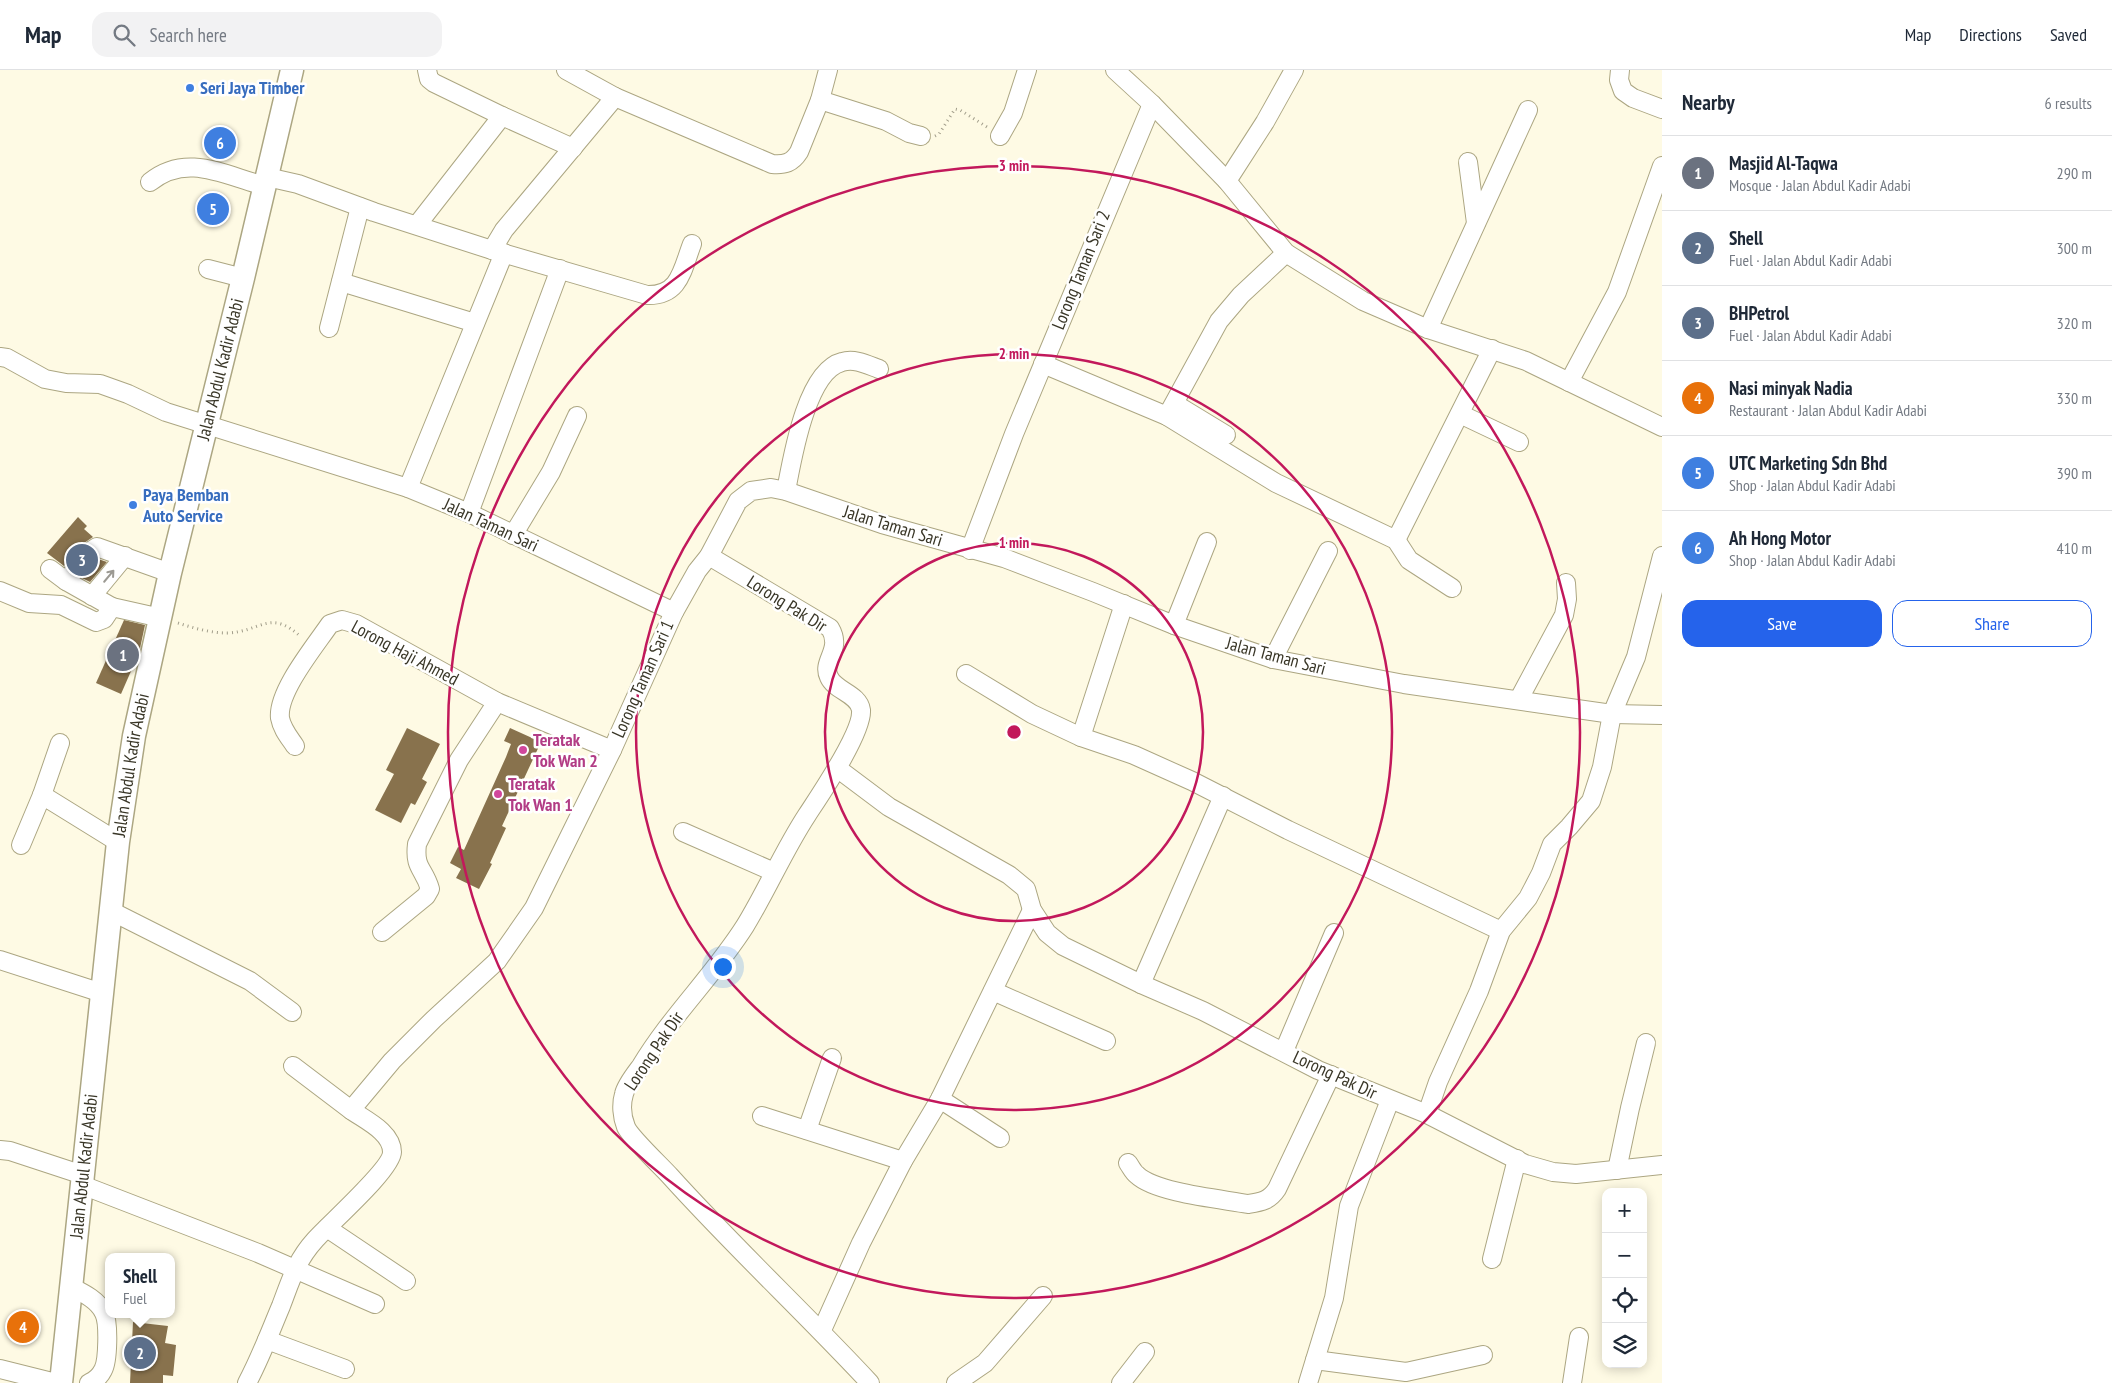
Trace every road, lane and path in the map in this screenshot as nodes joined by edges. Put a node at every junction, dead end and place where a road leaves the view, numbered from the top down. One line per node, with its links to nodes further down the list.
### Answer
1 (292, 70): 20 (main road, Jalan Abdul Kadir Adabi)
2 (427, 70): 14 (street)
3 (566, 70): 9 (street)
4 (828, 70): 10 (street)
5 (1027, 70): 16 (street)
6 (1115, 70): 11 (street)
7 (1294, 70): 21 (street)
8 (1620, 70): 12 (street)
9 (615, 97): 10 (street); 17 (street)
10 (820, 100): 15 (street)
11 (1152, 104): 21 (street); 38 (street, Lorong Taman Sari 2)
12 (1662, 109)
13 (1528, 110): 24 (street)
14 (502, 116): 17 (street); 25 (street)
15 (921, 136): 16 (path)
16 (1000, 136)
17 (573, 148): 27 (street)
18 (1468, 162): 24 (street)
19 (1662, 166): 40 (street)
20 (266, 181): 22 (street); 23 (street); 31 (main road, Jalan Abdul Kadir Adabi)
21 (1227, 181): 28 (street)
22 (150, 182)
23 (360, 207): 25 (street); 32 (street)
24 (1476, 224): 35 (street)
25 (417, 225): 27 (street)
26 (692, 244): 30 (street)
27 (498, 252): 30 (street); 33 (street)
28 (1286, 254): 35 (street); 41 (street)
29 (208, 269): 31 (street)
30 (560, 269): 50 (street)
31 (243, 278): 44 (main road, Jalan Abdul Kadir Adabi)
32 (341, 282): 33 (street); 34 (street)
33 (475, 323): 48 (street)
34 (329, 328)
35 (1428, 329): 36 (street)
36 (1492, 349): 40 (street); 42 (street)
37 (0, 357): 44 (street, Jalan Taman Sari)
38 (1043, 364): 41 (street); 54 (street, Lorong Taman Sari 2)
39 (879, 369): 49 (street)
40 (1569, 382): 45 (street)
41 (1171, 410): 46 (street); 52 (street)
42 (1460, 414): 47 (street); 52 (street)
43 (578, 416): 51 (street)
44 (207, 426): 48 (street, Jalan Taman Sari); 60 (main road, Jalan Abdul Kadir Adabi)
45 (1662, 426)
46 (1226, 435)
47 (1519, 442)
48 (408, 488): 50 (street, Jalan Taman Sari)
49 (786, 491): 54 (street, Jalan Taman Sari); 57 (street, Jalan Taman Sari)
50 (469, 513): 51 (street, Jalan Taman Sari)
51 (513, 534): 68 (street, Jalan Taman Sari)
52 (1396, 540): 63 (street)
53 (1207, 542): 70 (street)
54 (970, 550): 66 (street, Jalan Taman Sari)
55 (1328, 551): 72 (street)
56 (125, 556): 60 (street); 61 (street); 65 (street, one-way to 56)
57 (708, 556): 68 (street, Jalan Taman Sari); 82 (street, Lorong Pak Dir)
58 (1662, 556): 76 (street)
59 (50, 569): 61 (street)
60 (170, 573): 69 (main road, Jalan Abdul Kadir Adabi)
61 (66, 581): 65 (street)
62 (1566, 583): 74 (street)
63 (1452, 588)
64 (0, 591): 67 (street)
65 (92, 596): 67 (street)
66 (1124, 604): 70 (street, Jalan Taman Sari); 78 (street)
67 (112, 607): 69 (street)
68 (674, 612): 81 (street, Lorong Taman Sari 1)
69 (161, 618): 71 (path); 86 (main road, Jalan Abdul Kadir Adabi)
70 (1174, 625): 72 (street, Jalan Taman Sari)
71 (291, 627)
72 (1273, 659): 74 (street, Jalan Taman Sari)
73 (966, 674): 78 (street)
74 (1519, 699): 76 (street, Jalan Taman Sari)
75 (497, 702): 80 (street, Lorong Haji Ahmed); 81 (street, Lorong Haji Ahmed); 92 (street)
76 (1612, 714): 77 (street, Jalan Taman Sari); 91 (street)
77 (1662, 715)
78 (1081, 737): 84 (street)
79 (60, 743): 83 (street)
80 (294, 746)
81 (612, 750): 107 (street, Lorong Taman Sari 1)
82 (837, 768): 88 (street, Lorong Pak Dir); 89 (street, Lorong Pak Dir)
83 (42, 795): 86 (street); 87 (street)
84 (1223, 796): 91 (street); 95 (street)
85 (683, 832): 88 (street)
86 (118, 842): 90 (main road, Jalan Abdul Kadir Adabi)
87 (21, 845)
88 (774, 872): 128 (street, Lorong Pak Dir)
89 (1032, 910): 95 (street, Lorong Pak Dir); 96 (street)
90 (111, 911): 97 (main road, Jalan Abdul Kadir Adabi); 98 (street)
91 (1501, 931): 108 (street)
92 (382, 932)
93 (1334, 933): 101 (street)
94 (0, 960): 97 (street)
95 (1140, 984): 101 (street, Lorong Pak Dir)
96 (994, 991): 99 (street); 105 (street)
97 (102, 993): 118 (main road, Jalan Abdul Kadir Adabi)
98 (292, 1012)
99 (1106, 1041)
100 (1646, 1043): 117 (street)
101 (1284, 1051): 104 (street, Lorong Pak Dir)
102 (832, 1058): 110 (street)
103 (293, 1066): 107 (street)
104 (1331, 1075): 106 (street, Lorong Pak Dir); 115 (street)
105 (940, 1099): 111 (street); 114 (street)
106 (1390, 1100): 108 (street, Lorong Pak Dir); 133 (street)
107 (351, 1110): 119 (street)
108 (1426, 1114): 113 (street, Lorong Pak Dir)
109 (762, 1116): 110 (street)
110 (807, 1130): 114 (street)
111 (1000, 1138)
112 (0, 1150): 118 (street)
113 (1517, 1159): 117 (street, Lorong Pak Dir); 120 (street)
114 (904, 1161): 128 (street)
115 (1128, 1163)
116 (1662, 1165): 117 (street, Lorong Pak Dir)
117 (1617, 1170)
118 (83, 1180): 121 (street); 123 (main road, Jalan Abdul Kadir Adabi)
119 (327, 1228): 121 (street); 122 (street)
120 (1492, 1259)
121 (294, 1269): 125 (street); 130 (street)
122 (406, 1281)
123 (71, 1287): 126 (street); 138 (main road, Jalan Abdul Kadir Adabi)
124 (1043, 1296): 142 (street)
125 (375, 1304)
126 (105, 1317)
127 (105, 1318): 139 (street)
128 (822, 1330): 141 (street, Lorong Pak Dir)
129 (1579, 1337): 145 (street)
130 (267, 1340): 135 (street); 140 (street)
131 (1145, 1352): 143 (street)
132 (1484, 1355): 136 (street)
133 (1315, 1360): 136 (street); 144 (street)
134 (0, 1369): 137 (street)
135 (345, 1369)
136 (1408, 1377)
137 (56, 1383)
138 (61, 1383)
139 (89, 1383)
140 (247, 1383)
141 (870, 1383)
142 (956, 1383)
143 (1121, 1383)
144 (1308, 1383)
145 (1572, 1383)

